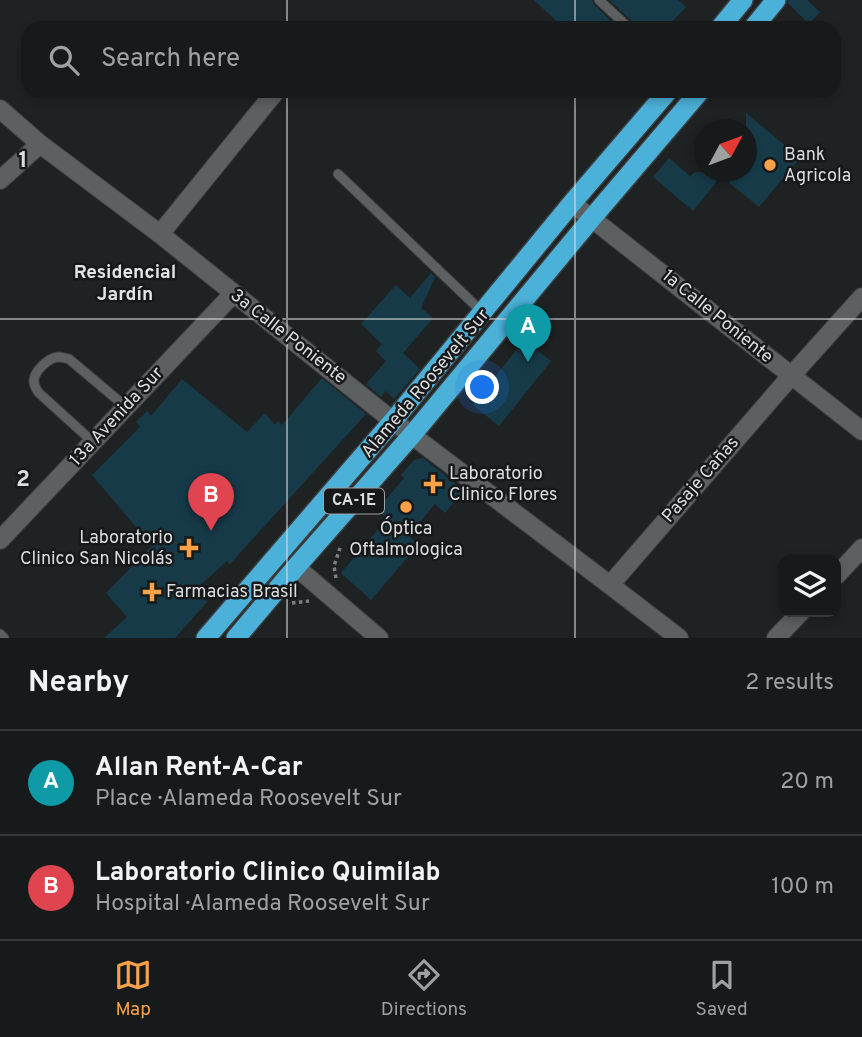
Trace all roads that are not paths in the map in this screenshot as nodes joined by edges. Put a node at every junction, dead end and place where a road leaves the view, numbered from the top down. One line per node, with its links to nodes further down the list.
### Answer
1 (599, 0): 4 (lane)
2 (743, 0): 5 (highway)
3 (776, 0): 6 (highway)
4 (622, 21)
5 (726, 21)
6 (759, 21)
7 (270, 98): 16 (street)
8 (662, 98): 14 (highway, Alameda Roosevelt Sur / CA-1E)
9 (693, 98): 15 (highway, Alameda Roosevelt Sur / CA-1E)
10 (0, 110): 11 (street, 3a Calle Poniente)
11 (40, 144): 13 (street); 16 (street, 3a Calle Poniente)
12 (338, 174): 19 (lane)
13 (0, 180)
14 (572, 203): 15 (street, 1a Calle Poniente); 19 (highway, Alameda Roosevelt Sur / CA-1E)
15 (592, 218): 20 (street, 1a Calle Poniente); 24 (highway, Alameda Roosevelt Sur / CA-1E)
16 (160, 234): 17 (street, 3a Calle Poniente)
17 (233, 294): 21 (street, 13a Avenida Sur); 22 (street, 3a Calle Poniente)
18 (862, 297): 20 (street, Pasaje Cañas)
19 (480, 315): 22 (highway, Alameda Roosevelt Sur / CA-1E)
20 (791, 376): 23 (street, 1a Calle Poniente); 30 (street, Pasaje Cañas)
21 (126, 408): 25 (street, 13a Avenida Sur); 25 (lane)
22 (393, 421): 24 (street, 3a Calle Poniente); 34 (highway, Alameda Roosevelt Sur / CA-1E)
23 (862, 431)
24 (412, 435): 28 (highway, Alameda Roosevelt Sur / CA-1E); 30 (street, 3a Calle Poniente)
25 (93, 442): 26 (street, 13a Avenida Sur)
26 (0, 540)
27 (862, 548): 29 (street)
28 (296, 567): 35 (highway, Alameda Roosevelt Sur / CA-1E); 36 (street)
29 (841, 571)
30 (610, 585): 37 (street, 3a Calle Poniente)
31 (796, 617): 38 (street)
32 (0, 634): 33 (lane)
33 (4, 638)
34 (206, 638)
35 (236, 638)
36 (379, 638)
37 (678, 638)
38 (776, 638)

